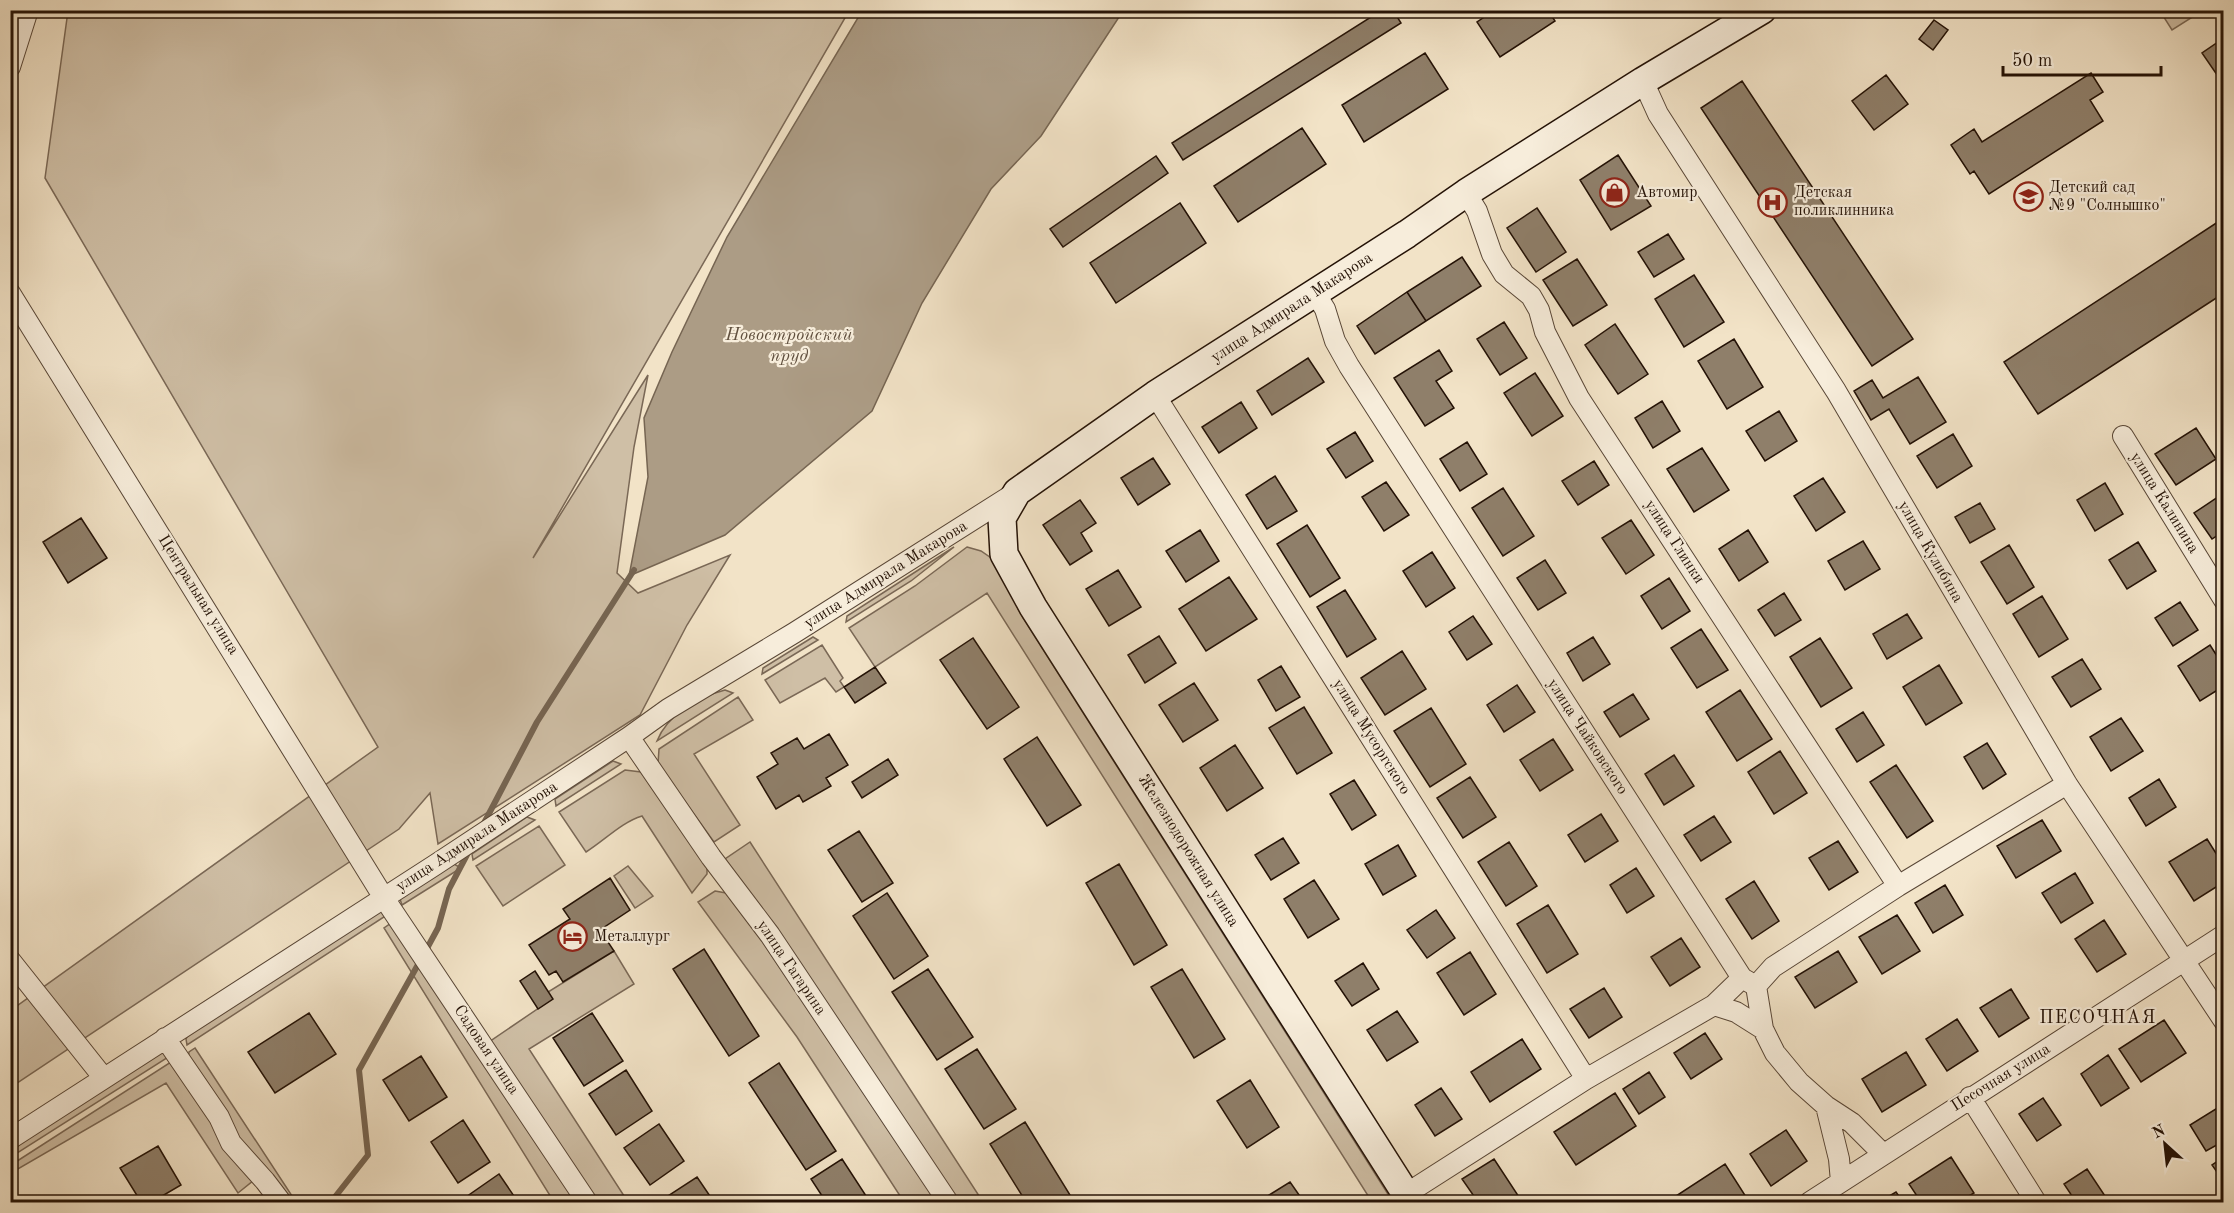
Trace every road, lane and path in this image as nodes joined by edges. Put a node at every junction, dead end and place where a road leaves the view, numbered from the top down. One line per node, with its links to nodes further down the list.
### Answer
1 (28, 10): 3 (street)
2 (1762, 10): 4 (street, улица Адмирала Макарова)
3 (10, 68)
4 (1643, 81): 5 (street, улица Адмирала Макарова); 13 (street, улица Кулибина)
5 (1466, 193): 7 (street, улица Адмирала Макарова); 14 (street, улица Глинки)
6 (10, 293): 15 (street, Центральная улица)
7 (1315, 293): 8 (street, улица Адмирала Макарова); 19 (street, улица Чайковского)
8 (1155, 395): 10 (street, улица Адмирала Макарова); 25 (street, улица Мусоргского)
9 (2123, 436): 11 (street, улица Калинина)
10 (1017, 492): 12 (street, улица Адмирала Макарова); 31 (street, Железнодорожная улица)
11 (2223, 600)
12 (629, 737): 15 (street, улица Адмирала Макарова); 34 (street, улица Гагарина)
13 (2067, 784): 14 (street); 18 (street, улица Кулибина)
14 (1898, 886): 19 (street)
15 (384, 898): 23 (street, улица Адмирала Макарова); 33 (street, Садовая улица)
16 (2223, 935): 18 (street, Песочная улица)
17 (10, 960): 24 (street)
18 (2185, 962): 21 (street, улица Кулибина); 26 (street, Песочная улица)
19 (1749, 982): 20 (street); 22 (street, улица Чайковского)
20 (1714, 1005): 22 (street); 25 (street)
21 (2223, 1021)
22 (1763, 1029): 27 (street, улица Чайковского)
23 (165, 1038): 24 (street, улица Адмирала Макарова); 32 (street)
24 (103, 1077): 28 (street, улица Адмирала Макарова)
25 (1586, 1079): 31 (street)
26 (1970, 1097): 29 (street, Песочная улица); 36 (street)
27 (1826, 1106): 29 (street, улица Чайковского); 30 (street)
28 (10, 1139)
29 (1883, 1154): 30 (street, Песочная улица)
30 (1841, 1182): 35 (street, Песочная улица)
31 (1408, 1198)
32 (280, 1203)
33 (587, 1203)
34 (948, 1203)
35 (1810, 1203)
36 (2036, 1203)

